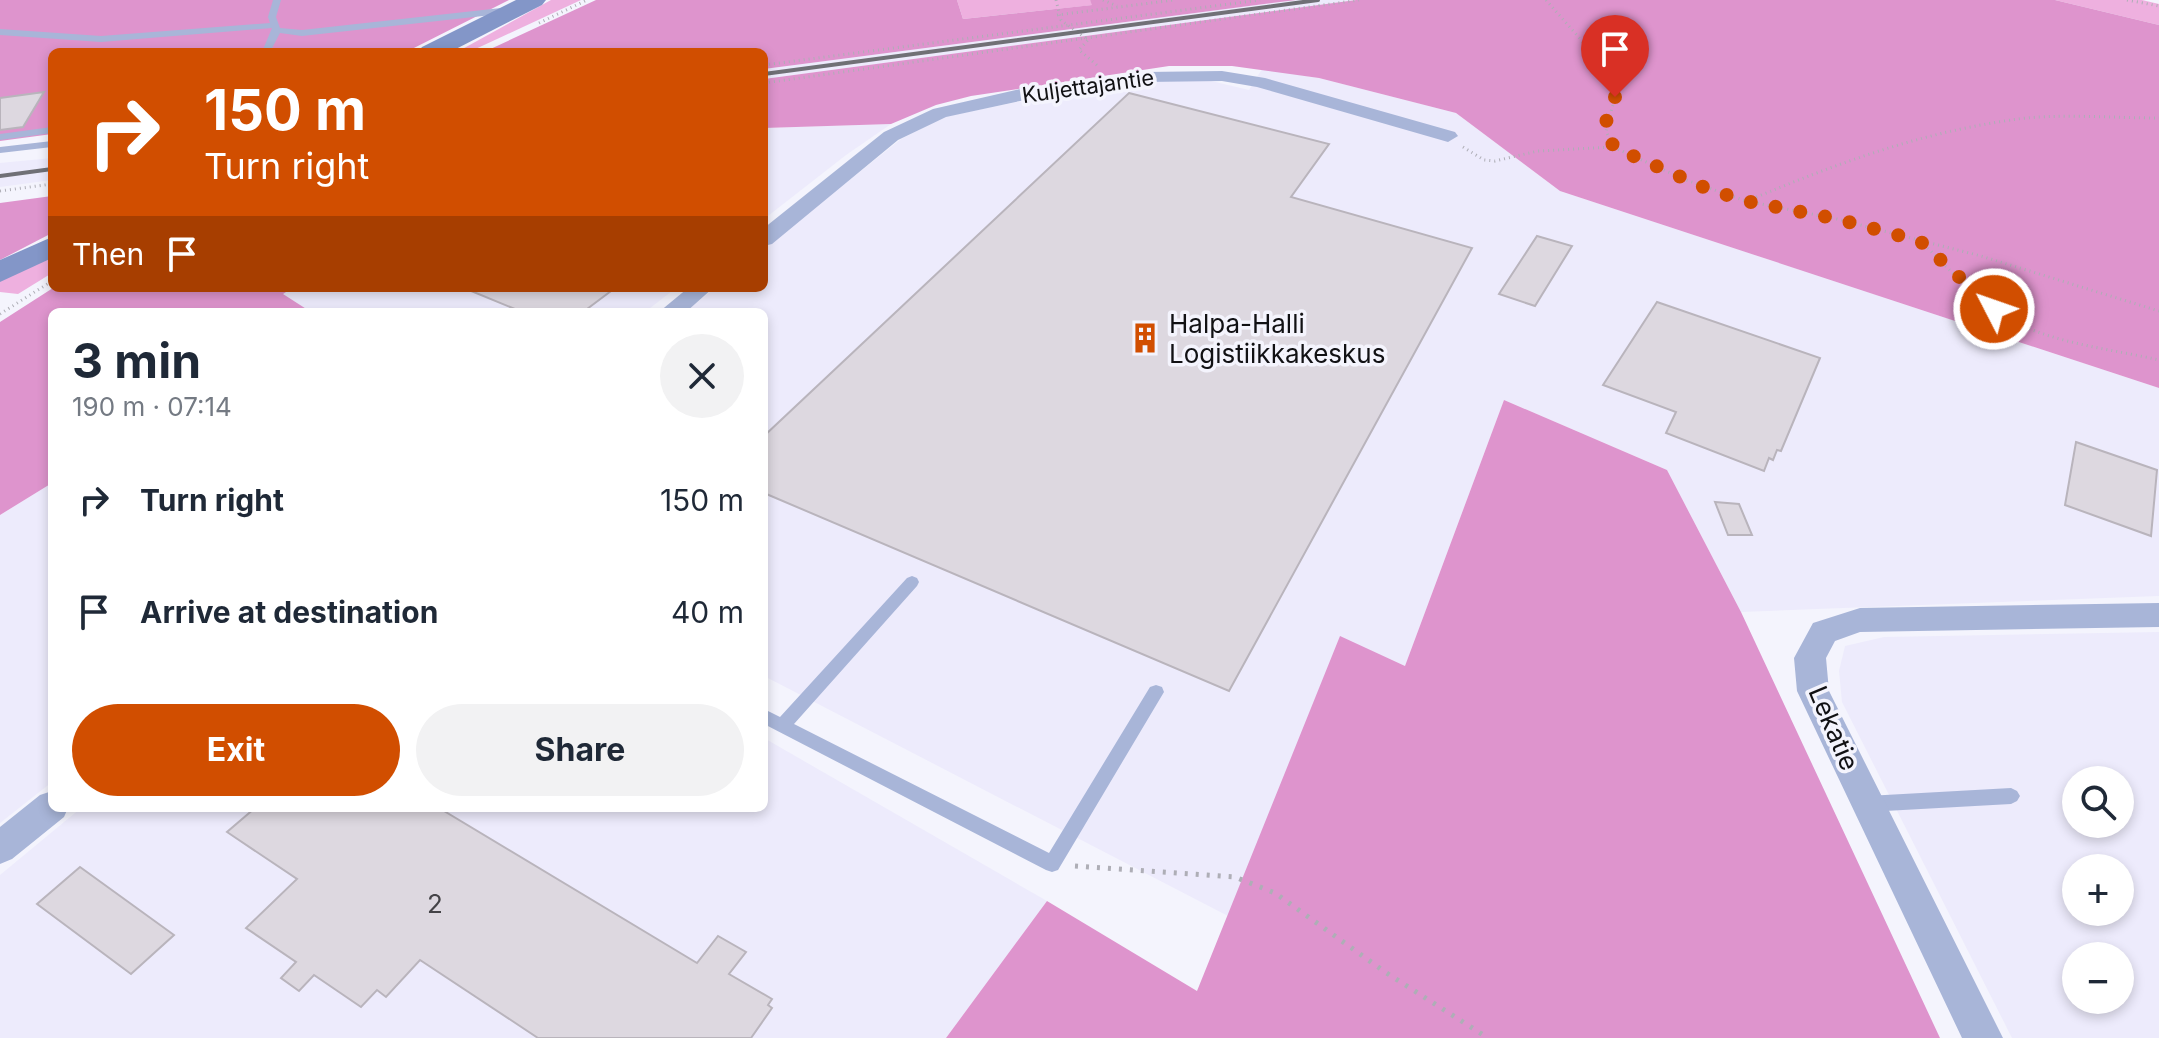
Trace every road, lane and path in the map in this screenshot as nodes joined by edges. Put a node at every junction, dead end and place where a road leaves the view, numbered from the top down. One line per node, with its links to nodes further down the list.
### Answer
1 (1056, 0): 12 (path)
2 (1103, 0): 11 (path)
3 (1174, 0): 11 (path)
4 (1260, 0): 13 (path)
5 (1359, 0): 16 (path)
6 (1546, 0): 27 (path)
7 (2127, 0): 10 (path)
8 (279, 2): 14 (lane)
9 (524, 5): 14 (lane); 18 (main road)
10 (2159, 6)
11 (1119, 7): 12 (path)
12 (1057, 15): 13 (path)
13 (1066, 26): 16 (path); 19 (path)
14 (276, 27): 15 (lane); 17 (lane)
15 (0, 32)
16 (1088, 40): 20 (path); 21 (path)
17 (268, 48)
18 (439, 48)
19 (768, 64)
20 (1110, 81): 24 (street, Kuljettajantie); 32 (street, Kuljettajantie)
21 (768, 82)
22 (2159, 118): 31 (path)
23 (48, 131): 25 (lane)
24 (1448, 136): 27 (path)
25 (0, 137)
26 (48, 144): 28 (lane)
27 (1613, 147): 31 (path)
28 (0, 150)
29 (48, 185): 30 (path)
30 (0, 191)
31 (1746, 201): 33 (path)
32 (768, 236)
33 (1920, 241): 39 (path); 41 (path)
34 (48, 248): 35 (main road)
35 (0, 272)
36 (48, 284): 40 (path)
37 (697, 292): 38 (street)
38 (676, 308)
39 (2159, 311)
40 (0, 314)
41 (2159, 360)
42 (912, 582): 46 (lane)
43 (2159, 615): 48 (street, Lekatie)
44 (1156, 692): 51 (lane)
45 (768, 718): 46 (lane)
46 (782, 726): 51 (lane)
47 (2011, 796): 48 (lane)
48 (1867, 804): 53 (street, Lekatie)
49 (48, 809): 50 (street)
50 (0, 848)
51 (1052, 864): 52 (path)
52 (1488, 1038)
53 (1983, 1038)

